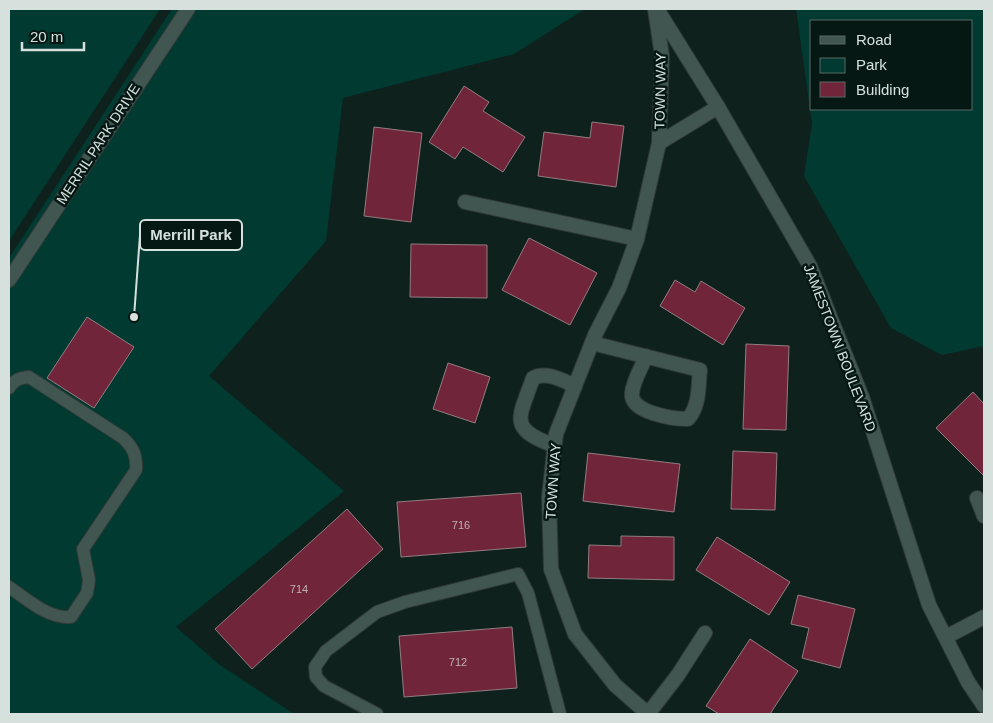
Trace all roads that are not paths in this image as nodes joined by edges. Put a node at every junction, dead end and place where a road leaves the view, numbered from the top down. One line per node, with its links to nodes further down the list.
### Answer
1 (188, 9): 7 (street, MERRIL PARK DRIVE)
2 (656, 9): 3 (street, JAMESTOWN BOULEVARD); 4 (street, TOWN WAY)
3 (718, 107): 4 (street, TOWN WAY); 18 (street, JAMESTOWN BOULEVARD)
4 (658, 143): 6 (street, TOWN WAY)
5 (465, 202): 6 (street)
6 (637, 239): 8 (street, TOWN WAY)
7 (9, 280)
8 (592, 343): 9 (street); 10 (street, TOWN WAY)
9 (646, 356): 9 (street)
10 (575, 386): 12 (street, TOWN WAY); 12 (street)
11 (9, 388): 15 (lane)
12 (555, 446): 22 (street, TOWN WAY)
13 (977, 498): 14 (street)
14 (984, 516)
15 (9, 586)
16 (984, 617): 18 (street)
17 (705, 633): 22 (street)
18 (946, 637): 19 (street, JAMESTOWN BOULEVARD)
19 (984, 706)
20 (376, 714): 21 (lane)
21 (560, 714)
22 (648, 714)

